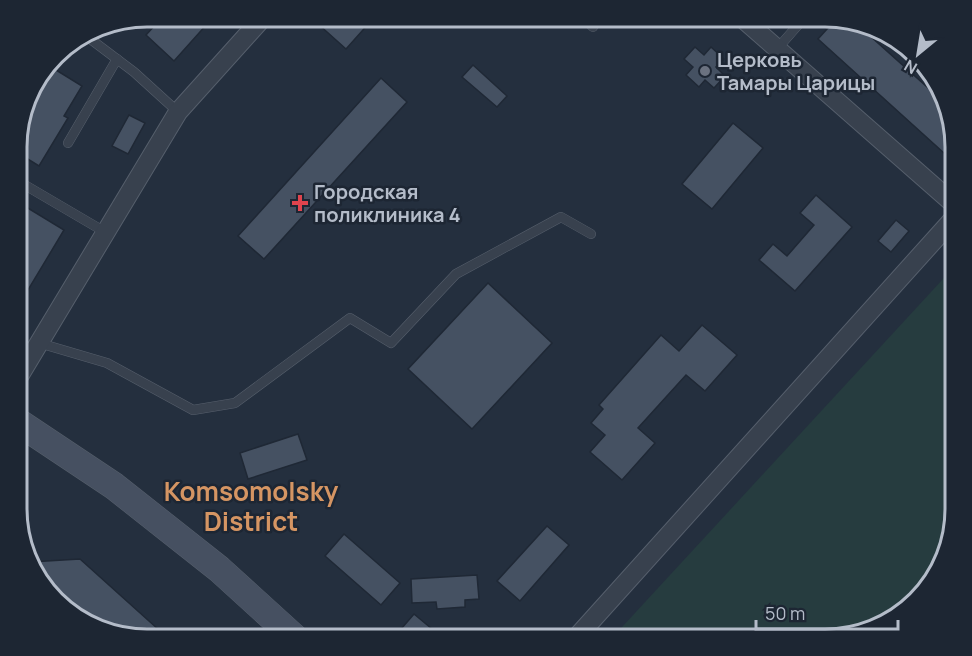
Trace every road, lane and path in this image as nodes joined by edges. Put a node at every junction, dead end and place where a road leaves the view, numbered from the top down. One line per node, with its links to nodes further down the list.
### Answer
1 (255, 27): 7 (street)
2 (752, 27): 5 (street)
3 (796, 27): 5 (lane)
4 (92, 40): 6 (lane)
5 (777, 49): 10 (street)
6 (117, 59): 7 (lane); 8 (lane)
7 (178, 112): 12 (street)
8 (68, 143)
9 (27, 186): 12 (lane)
10 (945, 196)
11 (945, 228): 18 (street)
12 (105, 232): 14 (street)
13 (591, 234): 14 (lane)
14 (39, 343): 15 (street)
15 (27, 363)
16 (27, 428): 17 (main road)
17 (285, 629)
18 (584, 629)

